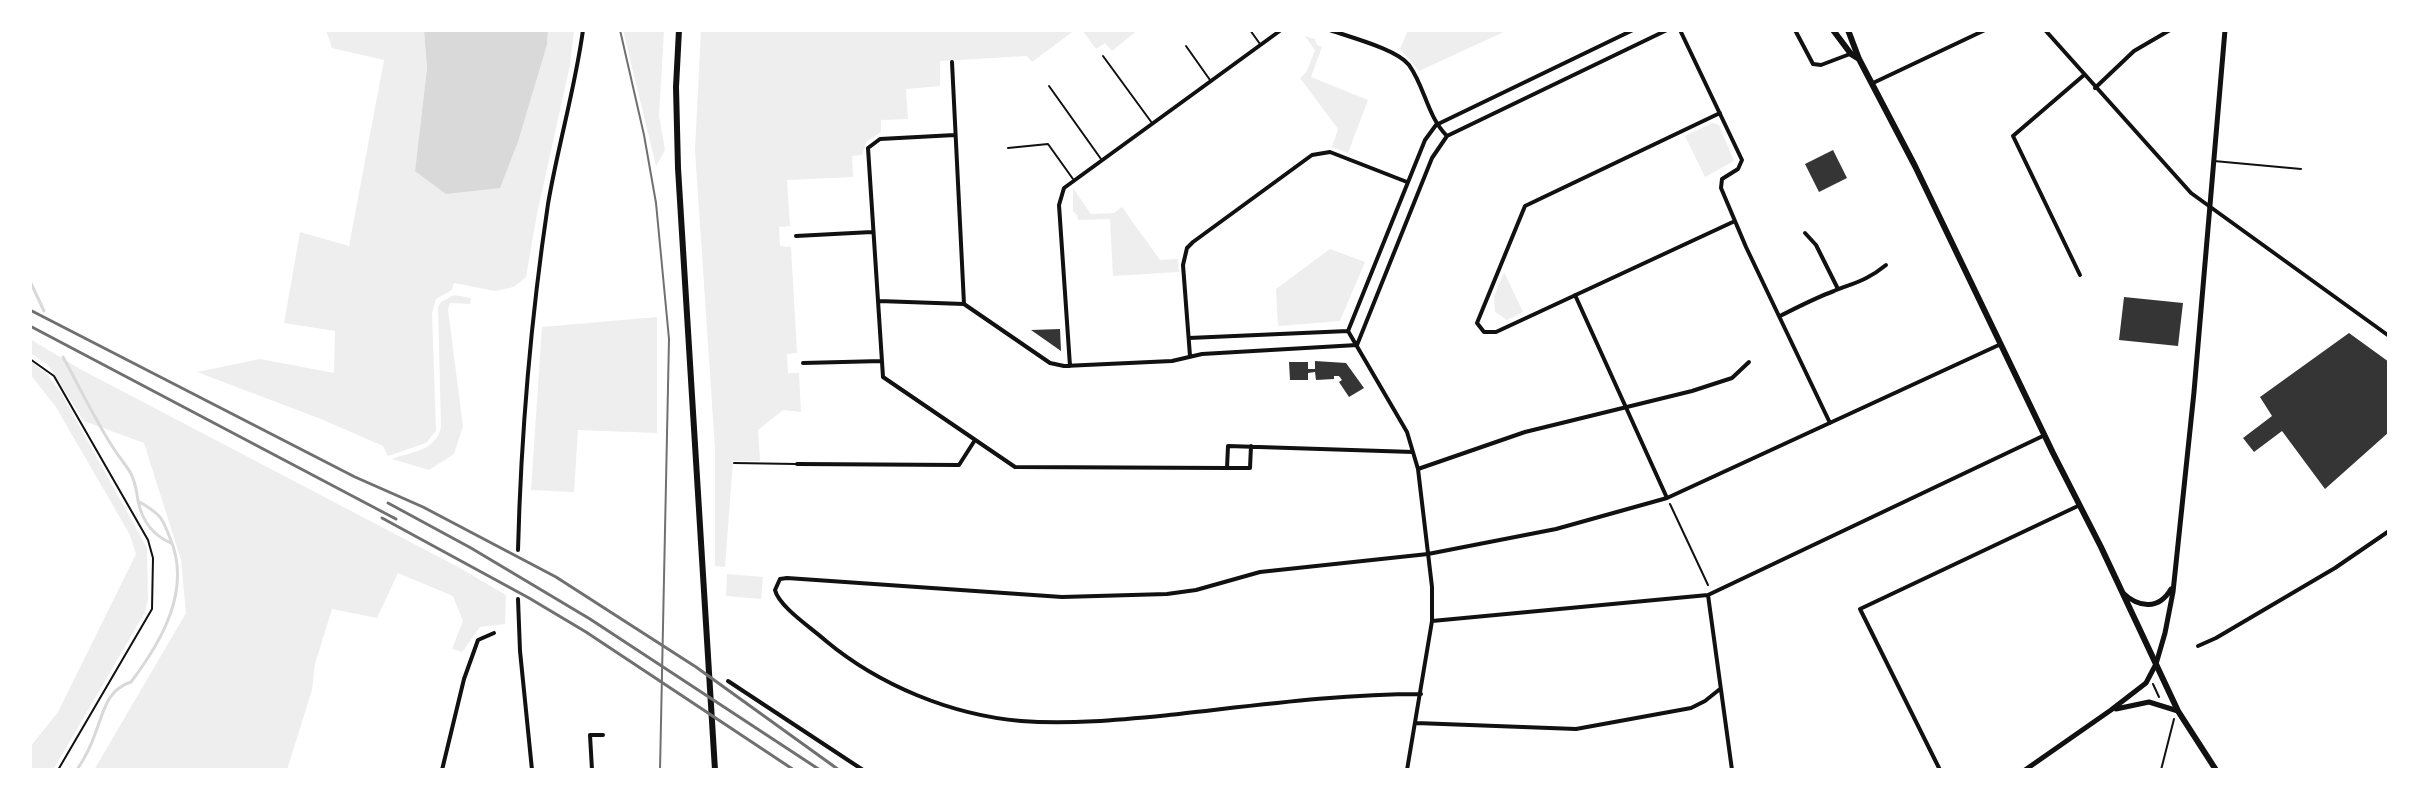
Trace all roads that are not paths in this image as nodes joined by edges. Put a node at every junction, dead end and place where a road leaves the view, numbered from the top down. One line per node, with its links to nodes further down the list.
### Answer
1 (583, 30): 72 (street)
2 (679, 30): 92 (main road)
3 (1250, 30): 16 (lane)
4 (1281, 30): 16 (street)
5 (1330, 30): 28 (street)
6 (1633, 30): 28 (street)
7 (1667, 30): 30 (street)
8 (1680, 30): 26 (street)
9 (1795, 30): 18 (street)
10 (1833, 30): 18 (main road)
11 (1848, 30): 18 (main road)
12 (1985, 30): 23 (street)
13 (2045, 30): 21 (street)
14 (2170, 30): 25 (street)
15 (2225, 30): 33 (street)
16 (1261, 45): 22 (street)
17 (1186, 46): 22 (lane)
18 (1854, 52): 23 (main road)
19 (1103, 56): 27 (lane)
20 (952, 62): 29 (street)
21 (2084, 75): 25 (street); 43 (street)
22 (1211, 81): 27 (street)
23 (1873, 83): 52 (main road)
24 (1049, 86): 32 (lane)
25 (2095, 88): 37 (street)
26 (1720, 113): 38 (street); 45 (street)
27 (1152, 124): 32 (street)
28 (1436, 125): 30 (street); 36 (street)
29 (955, 135): 39 (street); 47 (street)
30 (1447, 136): 53 (street)
31 (1008, 148): 35 (lane)
32 (1102, 160): 35 (street)
33 (2214, 161): 34 (lane); 37 (street)
34 (2301, 169)
35 (1074, 180): 58 (street)
36 (1407, 182): 49 (street); 51 (street)
37 (2210, 209): 50 (street); 74 (street)
38 (1735, 221): 45 (street); 48 (street)
39 (872, 232): 41 (street); 46 (street)
40 (1805, 233): 44 (street)
41 (796, 236)
42 (1886, 265): 44 (street)
43 (2080, 275)
44 (1838, 289): 48 (street)
45 (1575, 295): 59 (street)
46 (879, 301): 47 (street); 55 (street)
47 (964, 304): 58 (street)
48 (1780, 316): 60 (street)
49 (1348, 331): 51 (street); 53 (street)
50 (2389, 336)
51 (1189, 338): 54 (street)
52 (2001, 344): 60 (street); 61 (main road)
53 (1357, 345): 54 (street); 64 (street)
54 (1190, 356): 58 (street)
55 (882, 361): 57 (street); 62 (street)
56 (1749, 362): 59 (street)
57 (803, 363)
58 (1070, 366)
59 (1625, 407): 68 (street); 69 (street)
60 (1830, 423): 69 (street)
61 (2045, 435): 70 (main road); 76 (street)
62 (975, 440): 66 (street); 67 (street)
63 (1251, 446): 64 (street); 67 (street); 67 (street)
64 (1413, 452): 68 (street)
65 (734, 463): 66 (lane)
66 (797, 464)
67 (1227, 468)
68 (1418, 469): 73 (street)
69 (1667, 498): 73 (street)
70 (2080, 505): 75 (main road); 96 (street)
71 (2389, 531): 80 (street)
72 (518, 550)
73 (1428, 554): 78 (street); 84 (street)
74 (2173, 585): 75 (street); 81 (street)
75 (2119, 589): 81 (main road)
76 (1708, 595): 78 (street); 83 (street)
77 (518, 599): 90 (street)
78 (1432, 621): 84 (street)
79 (494, 633): 89 (street)
80 (2198, 646)
81 (2156, 664): 85 (street); 86 (main road)
82 (728, 681): 93 (street)
83 (1720, 689): 87 (street); 95 (street)
84 (1421, 694): 87 (street)
85 (2111, 710): 86 (street); 97 (street)
86 (2178, 711): 98 (main road)
87 (1416, 723): 94 (street)
88 (603, 735): 91 (street)
89 (442, 770)
90 (532, 770)
91 (592, 770)
92 (715, 770)
93 (863, 770)
94 (1407, 770)
95 (1732, 770)
96 (1940, 770)
97 (2025, 770)
98 (2216, 770)

